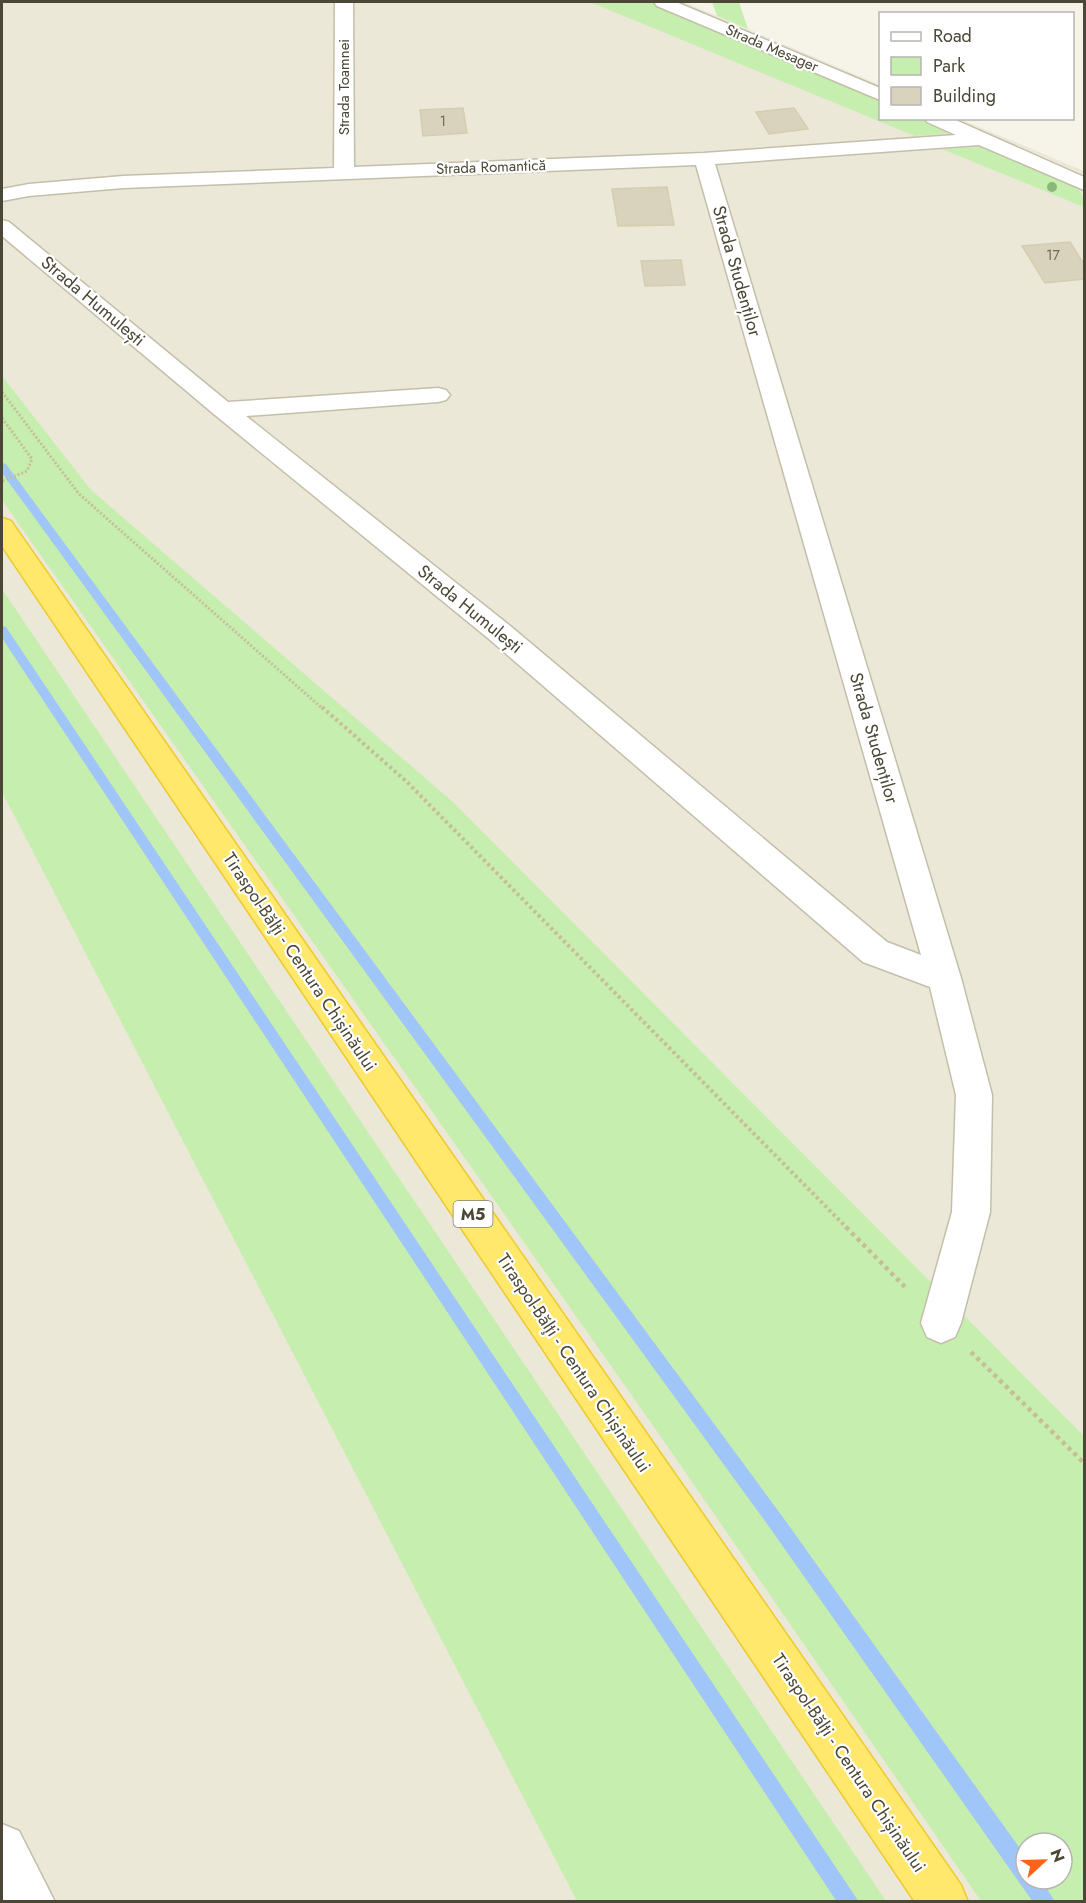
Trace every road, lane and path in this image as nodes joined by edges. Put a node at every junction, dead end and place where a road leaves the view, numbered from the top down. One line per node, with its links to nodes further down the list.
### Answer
1 (344, 2): 7 (street, Strada Toamnei)
2 (663, 2): 3 (street, Strada Mesager)
3 (879, 95)
4 (938, 120): 5 (street)
5 (981, 139): 6 (street, Strada Romantică); 8 (street)
6 (704, 159): 7 (street, Strada Romantică); 17 (street, Strada Studenților)
7 (344, 173): 9 (street, Strada Romantică)
8 (1084, 184)
9 (2, 195)
10 (2, 226): 13 (street, Strada Humulești)
11 (2, 392): 18 (path)
12 (438, 395): 13 (street)
13 (223, 410): 17 (street, Strada Humulești)
14 (2, 418): 15 (path)
15 (2, 481)
16 (2, 527): 22 (highway, Tiraspol-Bălţi - Centura Chișinăului / M5)
17 (944, 978): 18 (street, Strada Studenților)
18 (941, 1323): 19 (path)
19 (1084, 1463)
20 (3, 1853): 21 (street)
21 (31, 1902)
22 (944, 1902)

